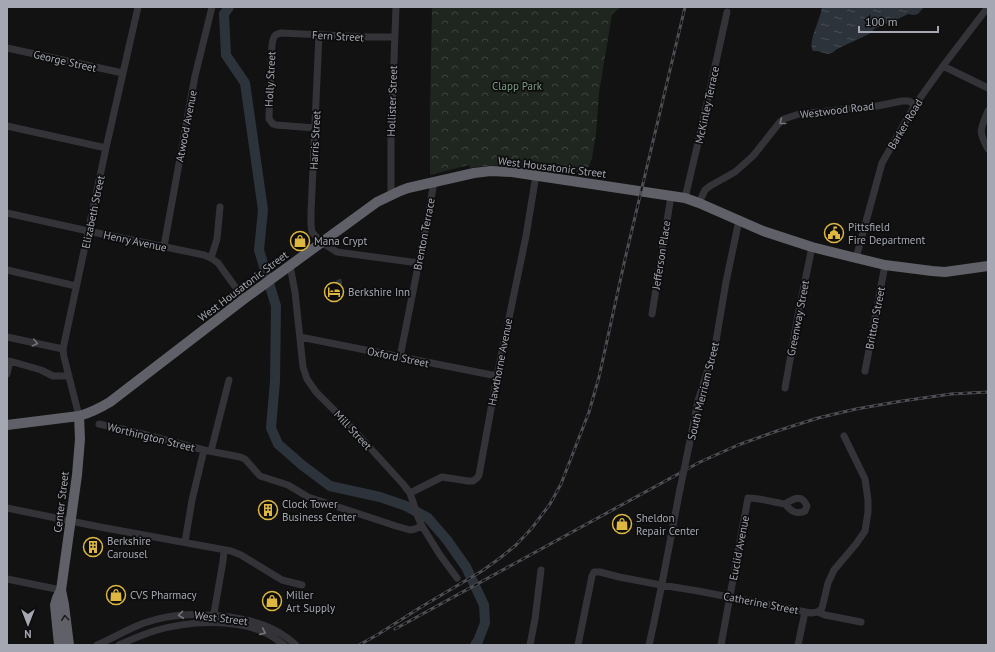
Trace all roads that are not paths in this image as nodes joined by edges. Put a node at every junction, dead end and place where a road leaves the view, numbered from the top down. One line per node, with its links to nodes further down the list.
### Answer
1 (138, 7): 11 (street, Elizabeth Street)
2 (212, 7): 30 (street, Atwood Avenue)
3 (396, 7): 8 (street, Hollister Street)
4 (988, 7): 10 (street, Barker Road)
5 (727, 12): 23 (street, McKinley Terrace)
6 (281, 33): 7 (street, Fern Street); 16 (street, Holly Street)
7 (319, 34): 8 (street, Fern Street); 16 (street, Harris Street)
8 (394, 37): 21 (street, Hollister Street)
9 (7, 48): 11 (street, George Street)
10 (943, 66): 12 (street); 13 (street, Barker Road)
11 (123, 73): 17 (street, Elizabeth Street)
12 (988, 88)
13 (915, 105): 24 (street, Westwood Road, one-way to 24); 33 (street, Barker Road)
14 (988, 111): 18 (street)
15 (7, 126): 17 (street)
16 (315, 128): 29 (street, Harris Street)
17 (106, 148): 28 (street, Elizabeth Street)
18 (988, 149)
19 (536, 175): 20 (highway, West Housatonic Street); 22 (highway, West Housatonic Street); 49 (street, Hawthorne Avenue)
20 (434, 182): 21 (highway, West Housatonic Street); 34 (street, Brenton Terrace)
21 (391, 195): 29 (highway, West Housatonic Street)
22 (671, 196): 23 (highway, West Housatonic Street); 41 (street, Jefferson Place)
23 (685, 198): 24 (highway, West Housatonic Street)
24 (699, 203): 27 (highway, West Housatonic Street)
25 (220, 207): 32 (street)
26 (7, 212): 28 (street, Henry Avenue)
27 (739, 220): 31 (highway, West Housatonic Street); 68 (street, South Merriam Street, bridge)
28 (88, 231): 30 (street, Henry Avenue); 39 (street, Elizabeth Street)
29 (321, 242): 34 (street); 37 (highway, West Housatonic Street)
30 (164, 246): 32 (street, Henry Avenue)
31 (812, 247): 33 (highway, West Housatonic Street); 51 (street, Greenway Street)
32 (211, 258): 40 (street, Henry Avenue)
33 (856, 258): 35 (highway, West Housatonic Street)
34 (419, 263): 45 (street, Brenton Terrace)
35 (885, 265): 36 (highway, West Housatonic Street); 46 (street, Britton Street)
36 (988, 266)
37 (287, 268): 40 (highway, West Housatonic Street); 43 (street, Mill Street)
38 (7, 270): 39 (street)
39 (76, 286): 44 (street, Elizabeth Street)
40 (244, 299): 52 (highway, West Housatonic Street)
41 (652, 314)
42 (7, 337): 44 (street, one-way to 44)
43 (300, 337): 45 (street, Oxford Street); 57 (street, Mill Street)
44 (63, 349): 48 (street, Elizabeth Street)
45 (400, 357): 49 (street, Oxford Street)
46 (865, 371)
47 (7, 374): 48 (street)
48 (69, 376): 52 (street, Elizabeth Street)
49 (497, 376): 57 (street, Hawthorne Avenue)
50 (229, 380): 56 (street)
51 (785, 388)
52 (79, 416): 54 (highway, West Housatonic Street); 60 (highway, Center Street)
53 (98, 424): 56 (street, Worthington Street)
54 (7, 425)
55 (844, 436): 72 (street)
56 (208, 451): 61 (street, Worthington Street); 62 (street)
57 (410, 493): 61 (street, Mill Street)
58 (785, 504): 70 (street, Euclid Avenue)
59 (7, 508): 60 (street)
60 (71, 520): 62 (street); 69 (highway, Center Street)
61 (422, 526): 65 (street, Mill Street)
62 (184, 542): 63 (street)
63 (224, 550): 67 (street); 73 (street)
64 (541, 570): 82 (street)
65 (457, 578)
66 (7, 579): 69 (street)
67 (302, 585)
68 (661, 585): 70 (street, Catherine Street); 83 (street, Catherine Street); 84 (street, South Merriam Street)
69 (61, 590): 76 (highway, Center Street); 77 (highway, Center Street, one-way to 69)
70 (729, 597): 71 (street, Catherine Street); 85 (street, Euclid Avenue)
71 (805, 612): 72 (street, Catherine Street); 86 (street)
72 (818, 612): 74 (street, Catherine Street)
73 (213, 615): 75 (street); 78 (street, West Street, one-way to 78); 81 (street, West Street)
74 (861, 622)
75 (212, 623): 79 (street, West Street); 80 (street, West Street, one-way to 80)
76 (59, 645)
77 (69, 645)
78 (97, 645)
79 (119, 645)
80 (284, 645)
81 (296, 645)
82 (530, 645)
83 (578, 645)
84 (649, 645)
85 (721, 645)
86 (798, 645)

